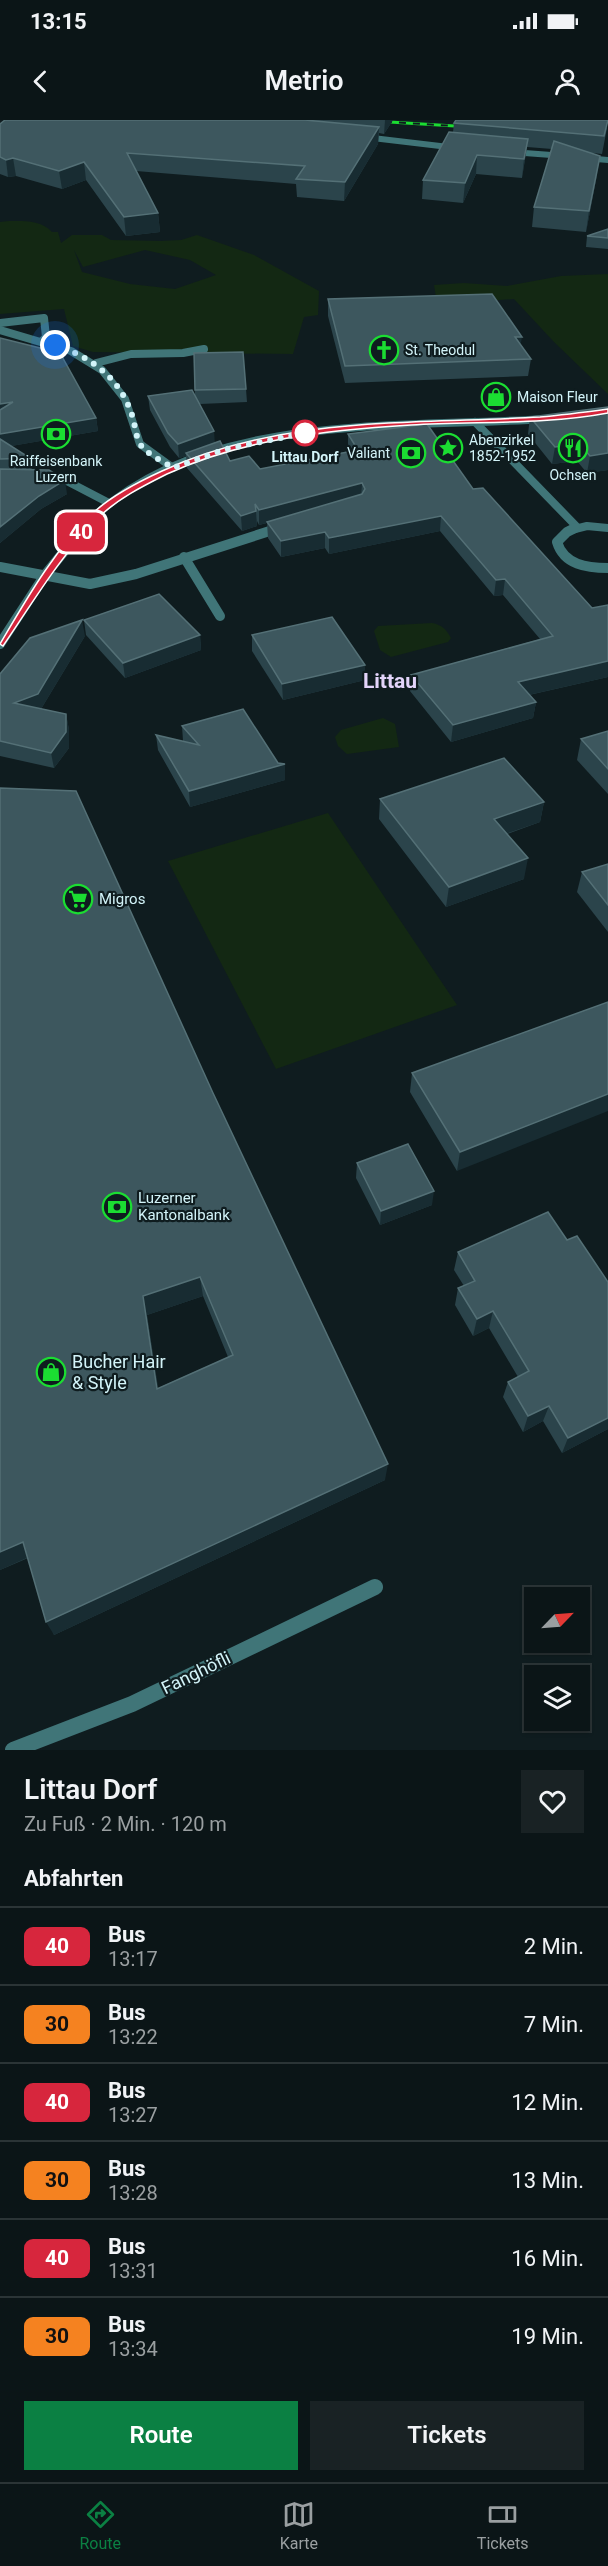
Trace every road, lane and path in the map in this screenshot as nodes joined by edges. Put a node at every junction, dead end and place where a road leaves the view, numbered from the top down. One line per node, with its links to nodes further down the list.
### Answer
1 (359, 136): 2 (street)
2 (459, 148)
3 (505, 152): 4 (street)
4 (608, 160)
5 (0, 323): 7 (street)
6 (0, 330): 7 (street)
7 (42, 341): 9 (street)
8 (204, 349): 9 (street)
9 (96, 363): 12 (street)
10 (552, 418): 11 (street)
11 (475, 422): 12 (street); 16 (street)
12 (173, 468): 14 (street)
13 (44, 478): 14 (street)
14 (109, 503): 21 (street)
15 (290, 525): 18 (street)
16 (577, 527): 17 (street); 20 (street)
17 (608, 528)
18 (184, 557): 21 (street); 22 (street)
19 (0, 567): 21 (street)
20 (608, 568)
21 (46, 575): 23 (street)
22 (220, 616)
23 (0, 644)
24 (375, 1587): 25 (street, Fanghöfli)
25 (13, 1750)

